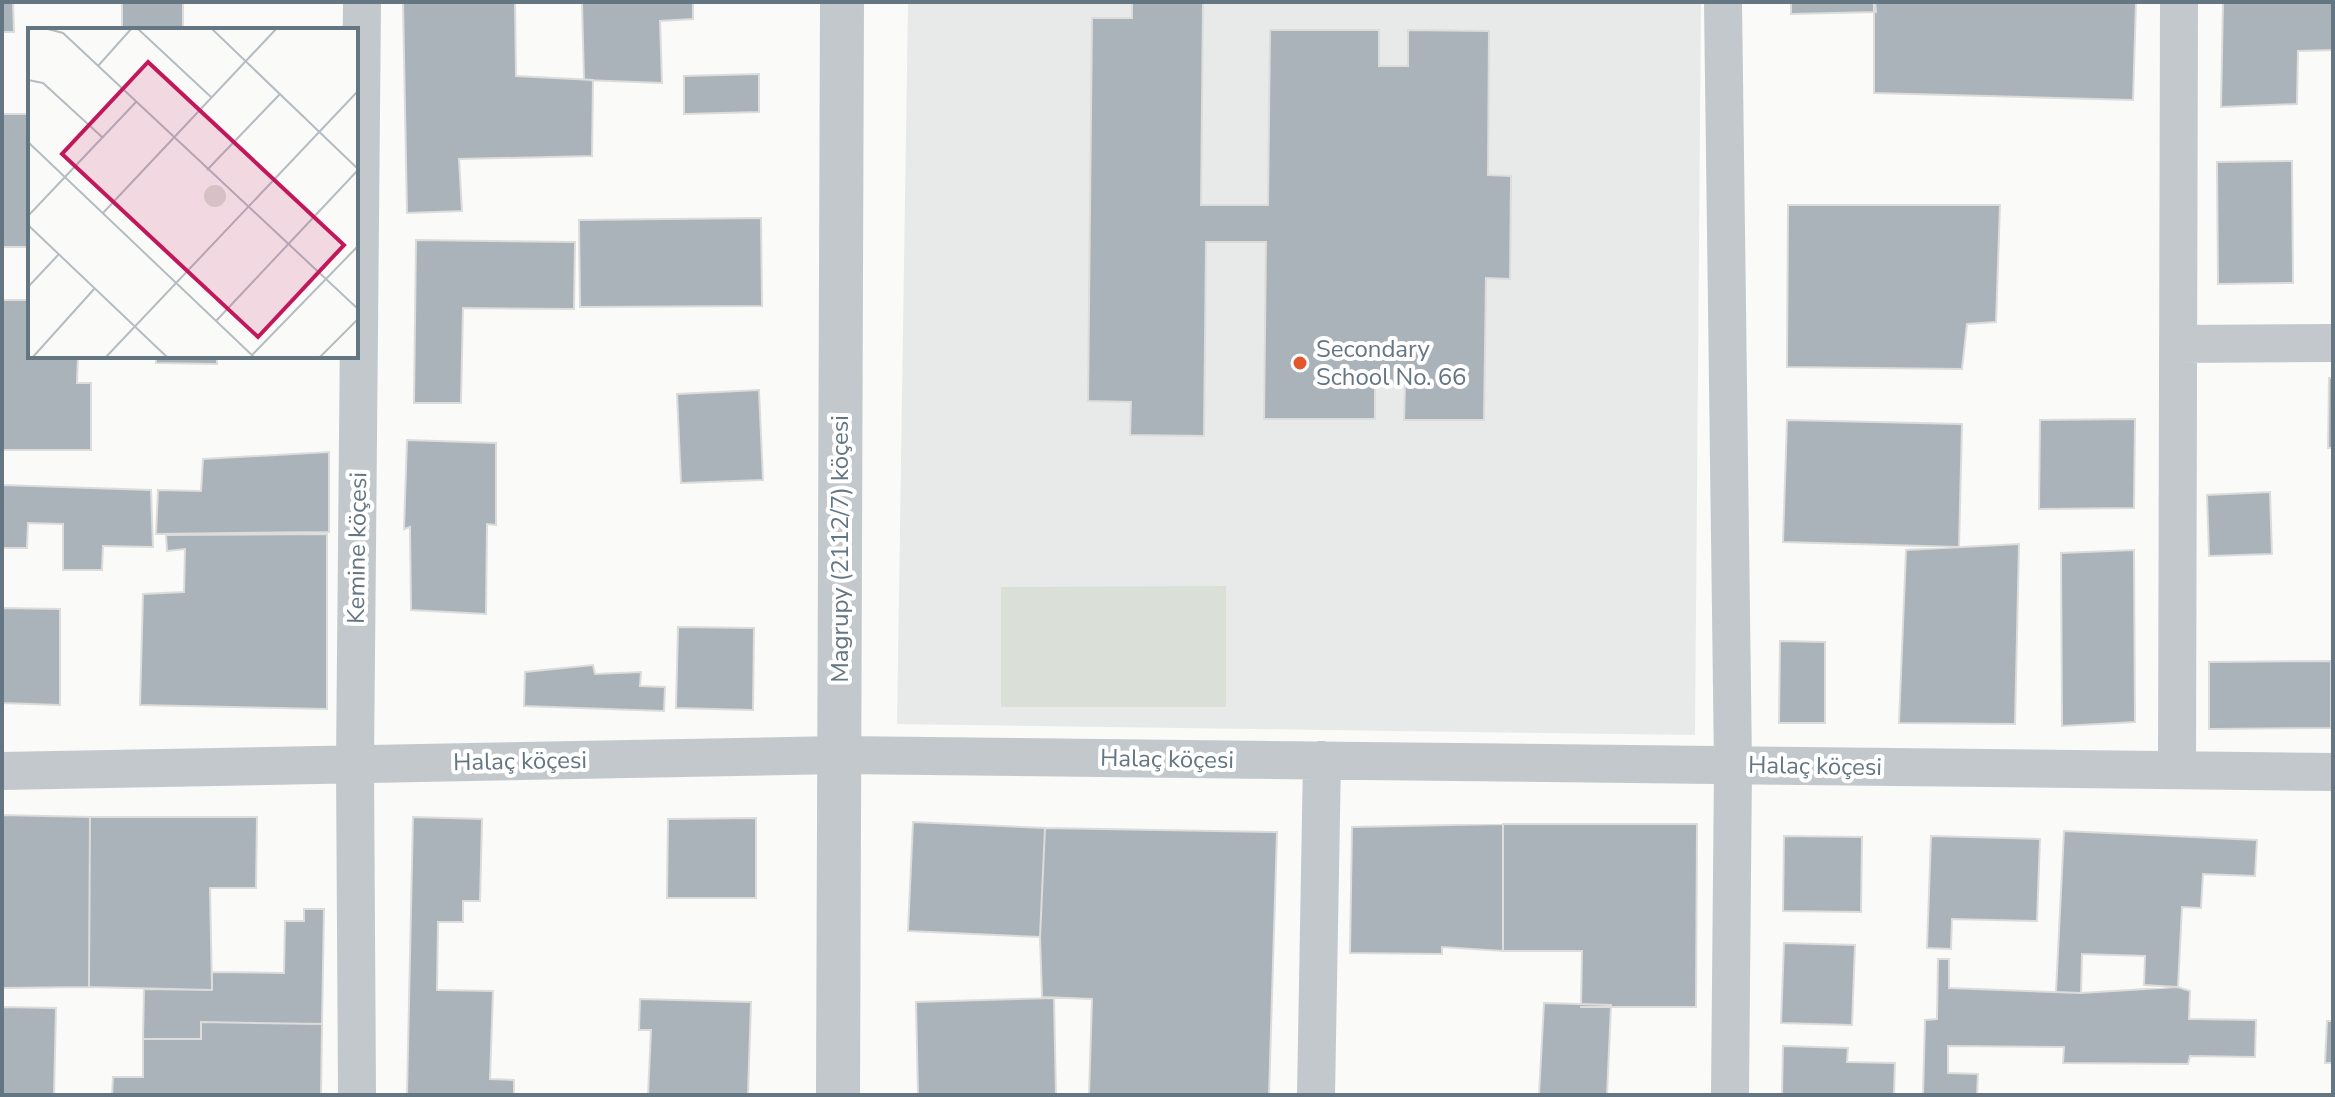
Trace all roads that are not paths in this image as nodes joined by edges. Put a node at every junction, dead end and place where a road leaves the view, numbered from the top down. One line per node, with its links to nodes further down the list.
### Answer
1 (362, 2): 9 (street, Kemine köçesi)
2 (842, 2): 7 (street, Magrupy (2112/7) köçesi)
3 (1723, 2): 10 (street)
4 (2179, 2): 6 (street)
5 (2333, 343): 6 (street)
6 (2178, 344): 11 (street)
7 (839, 755): 8 (street, Halaç köçesi); 9 (street, Halaç köçesi); 15 (street, Magrupy (2112/7) köçesi)
8 (1322, 760): 10 (street, Halaç köçesi); 16 (street)
9 (355, 764): 12 (street, Halaç köçesi); 14 (street, Kemine köçesi)
10 (1733, 765): 11 (street, Halaç köçesi); 17 (street)
11 (2177, 770): 13 (street, Halaç köçesi)
12 (2, 771)
13 (2333, 772)
14 (357, 1095)
15 (838, 1095)
16 (1316, 1095)
17 (1730, 1095)

